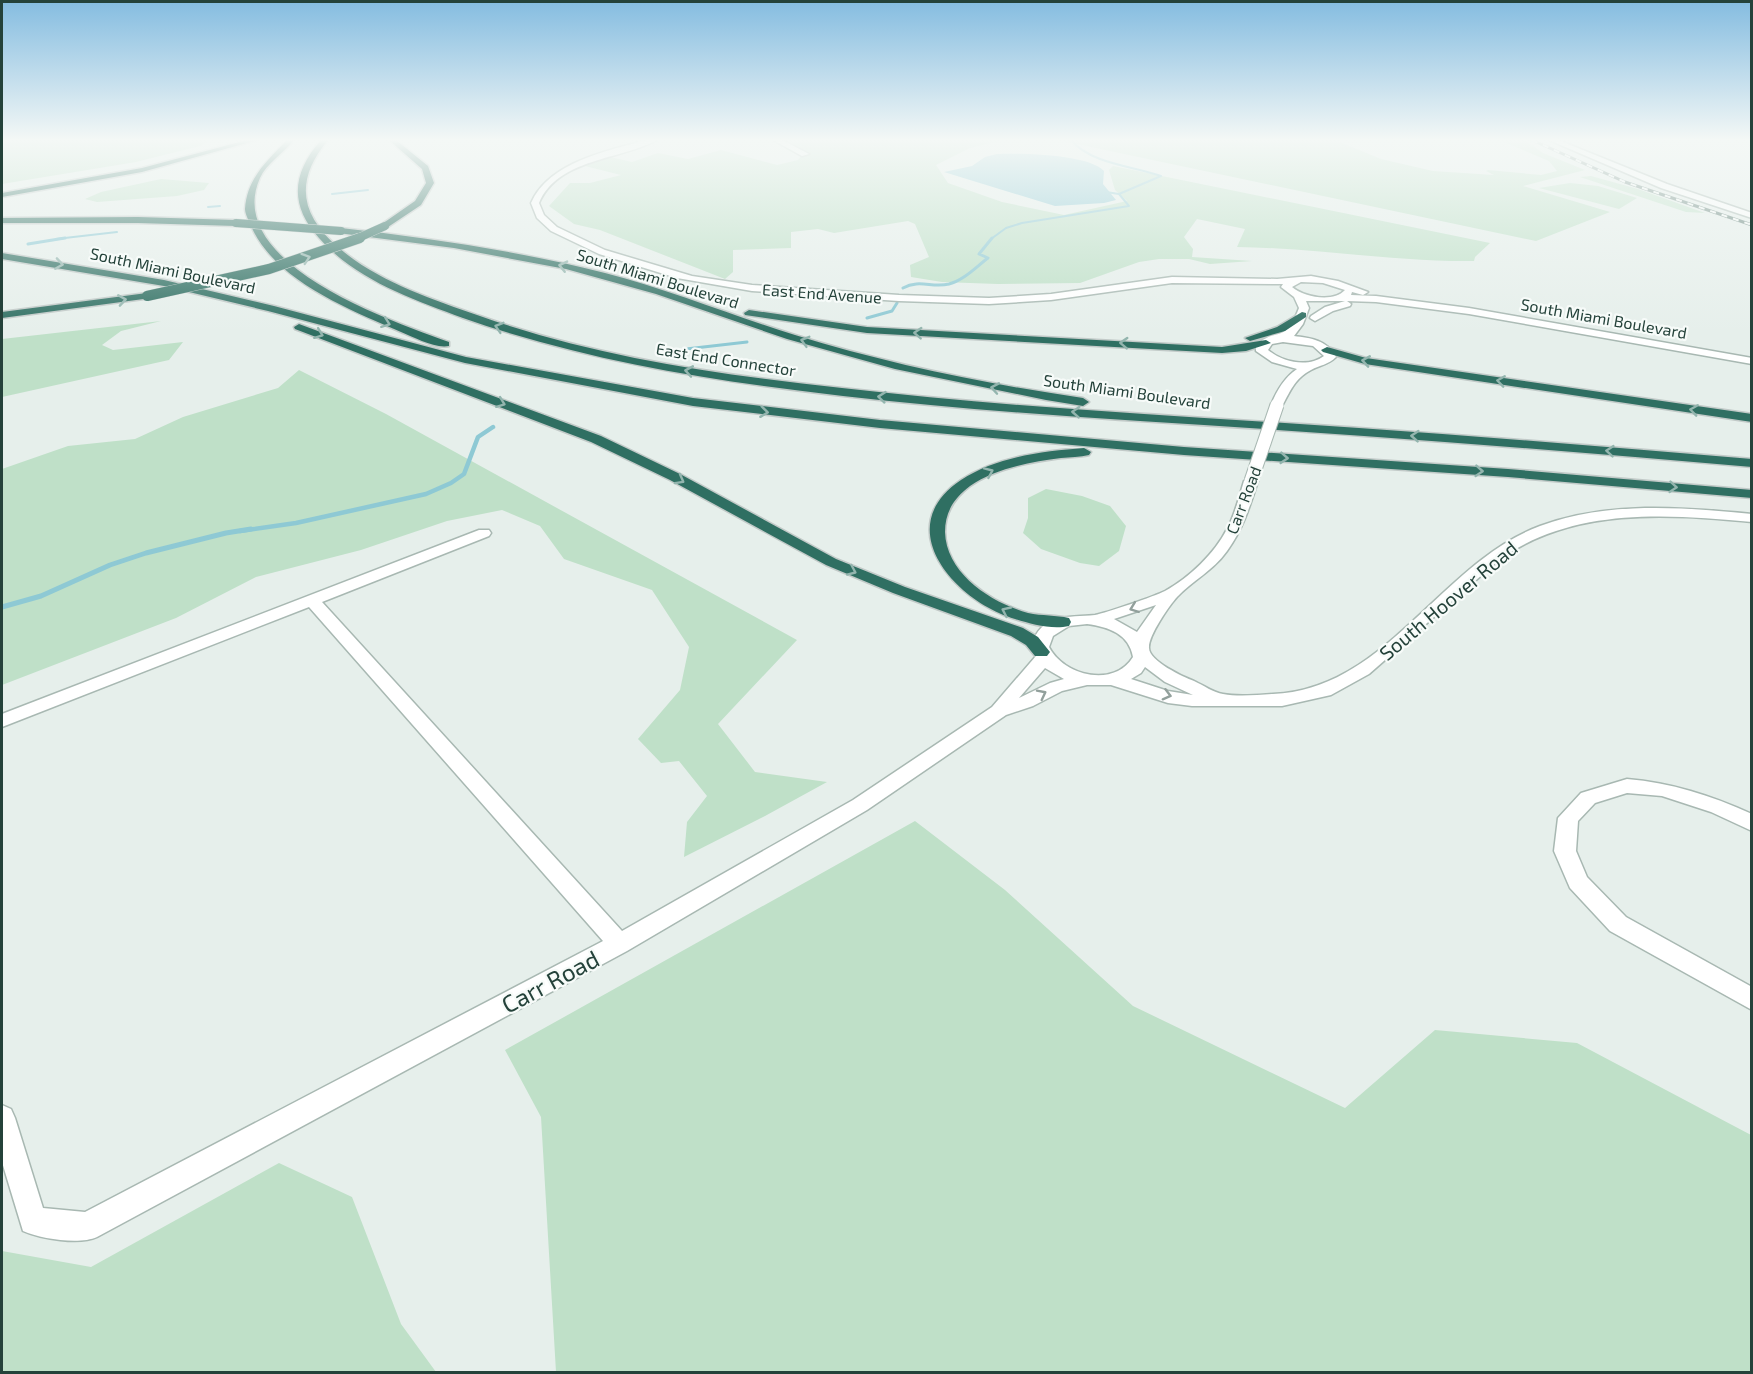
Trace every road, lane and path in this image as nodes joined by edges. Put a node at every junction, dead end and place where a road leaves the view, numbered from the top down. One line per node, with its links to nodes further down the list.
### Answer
1 (250, 204): 28 (highway, one-way to 28)
2 (303, 204): 31 (highway, East End Connector, one-way to 2)
3 (417, 204): 18 (highway, one-way to 3, bridge)
4 (535, 204): 11 (street, East End Avenue)
5 (1717, 204): 6 (street)
6 (1752, 216)
7 (2, 220): 14 (highway, South Miami Boulevard, one-way to 7, bridge)
8 (2, 256): 12 (highway, South Miami Boulevard, one-way to 12)
9 (1316, 272): 13 (street)
10 (1297, 278): 11 (street, East End Avenue); 13 (street, East End Avenue); 15 (street)
11 (1236, 281): 15 (street, East End Avenue)
12 (164, 283): 28 (highway, South Miami Boulevard); 42 (highway, one-way to 42)
13 (1338, 285): 16 (street); 17 (street, South Miami Boulevard)
14 (640, 286): 23 (highway, one-way to 14); 31 (highway, South Miami Boulevard, one-way to 14)
15 (1296, 294): 16 (street, East End Avenue); 19 (street)
16 (1333, 299): 17 (street, South Miami Boulevard); 20 (street)
17 (1414, 303): 20 (street); 26 (street, South Miami Boulevard)
18 (2, 315)
19 (1302, 315): 21 (street); 23 (highway)
20 (1315, 318): 24 (street)
21 (1278, 339): 22 (street); 24 (street)
22 (1266, 343): 23 (highway); 25 (street)
23 (1183, 346)
24 (1324, 348): 27 (street); 30 (highway, one-way to 24)
25 (1270, 357): 27 (street); 29 (street)
26 (1752, 361)
27 (1314, 364): 29 (street)
28 (582, 383): 32 (highway, one-way to 32)
29 (1284, 386): 37 (street, Carr Road, bridge)
30 (1752, 418)
31 (1260, 425): 33 (highway, one-way to 31)
32 (1184, 451): 34 (highway, one-way to 34); 40 (highway, one-way to 32)
33 (1752, 463)
34 (1752, 494)
35 (1752, 518): 45 (street, South Hoover Road)
36 (484, 533): 38 (street)
37 (1171, 594): 39 (street, Carr Road, one-way to 39); 41 (street, Carr Road)
38 (312, 600): 47 (street); 49 (street)
39 (1096, 620): 40 (street); 41 (street)
40 (1063, 622): 42 (street)
41 (1141, 651): 44 (street); 45 (street, South Hoover Road)
42 (1043, 655): 43 (street); 46 (street, Carr Road)
43 (1086, 680): 44 (street); 46 (street, Carr Road, one-way to 43)
44 (1113, 680): 45 (street, South Hoover Road, one-way to 45)
45 (1222, 700)
46 (999, 711): 49 (street, Carr Road)
47 (2, 721)
48 (1752, 823): 50 (street)
49 (619, 944): 51 (street, Carr Road)
50 (1752, 1000)
51 (2, 1118)

